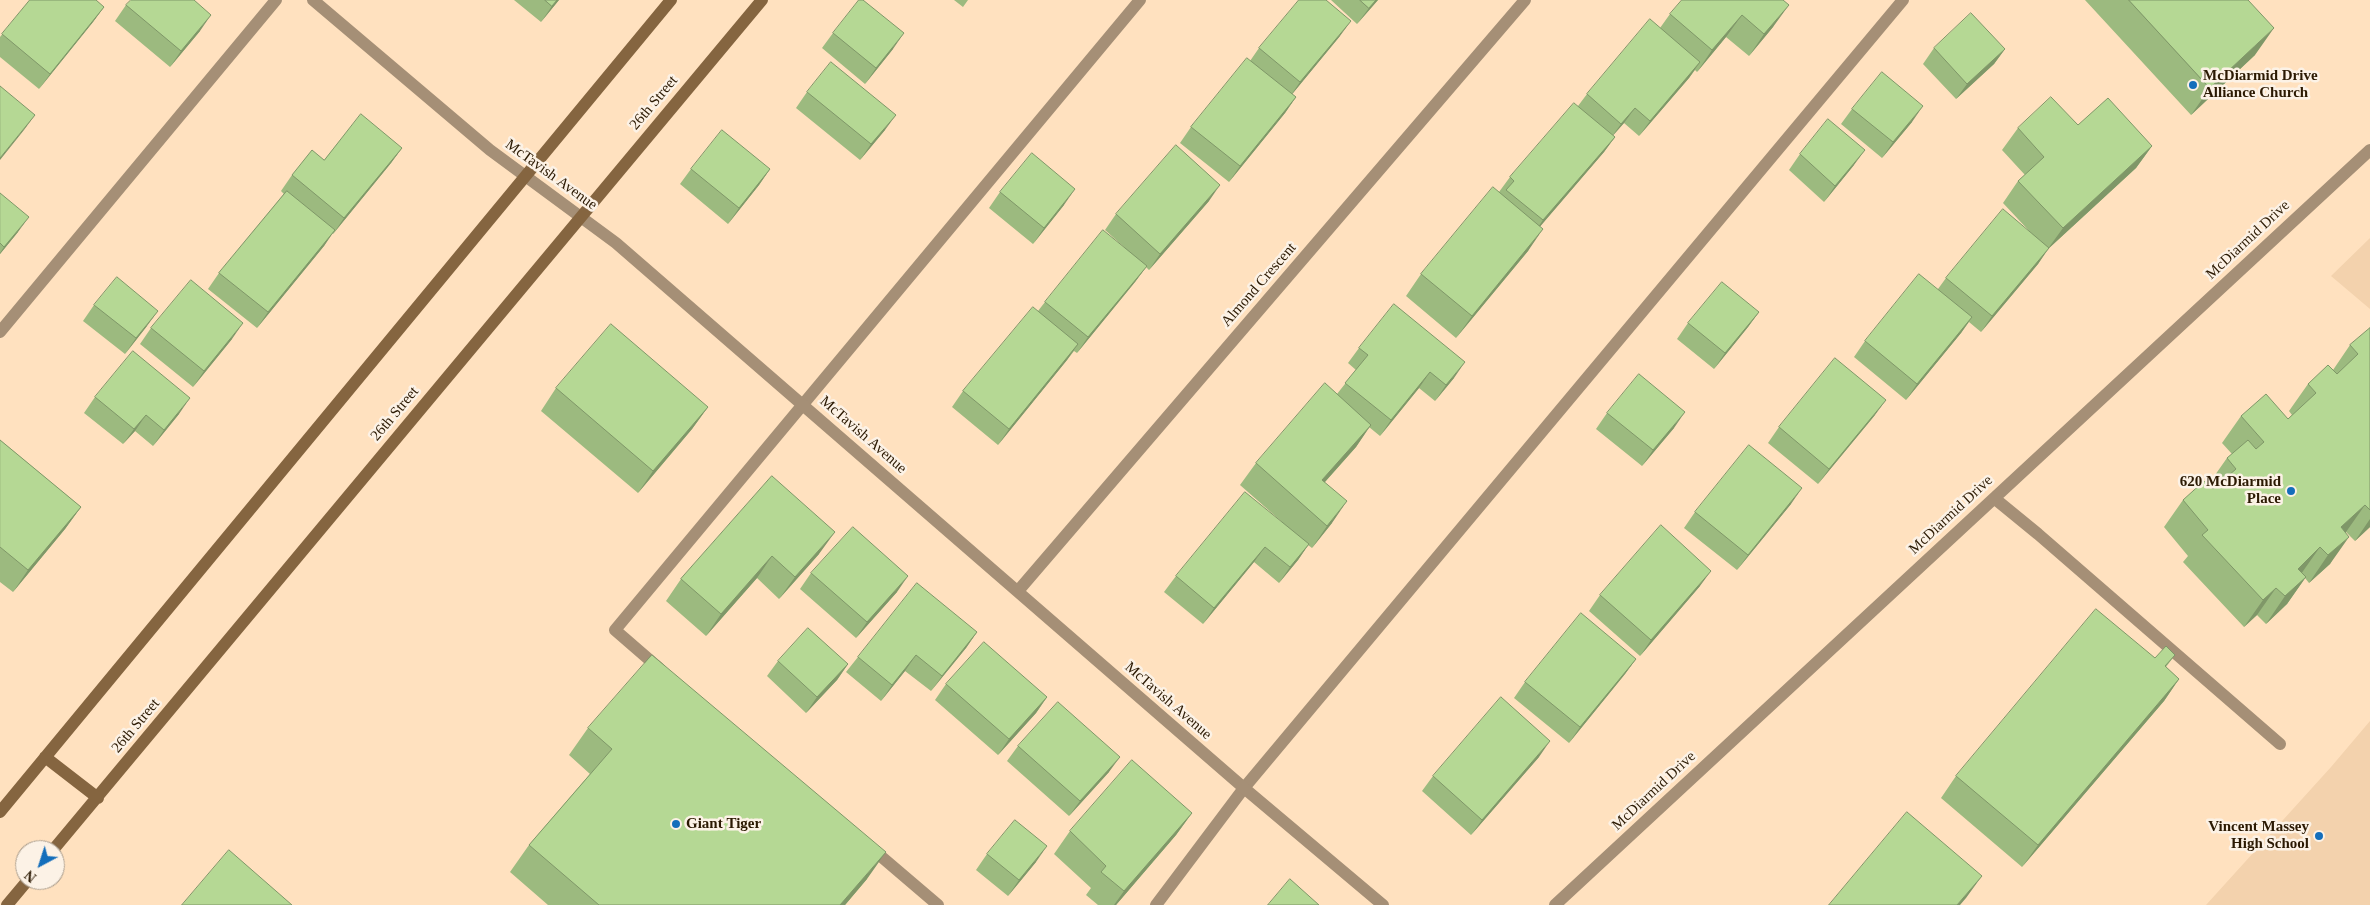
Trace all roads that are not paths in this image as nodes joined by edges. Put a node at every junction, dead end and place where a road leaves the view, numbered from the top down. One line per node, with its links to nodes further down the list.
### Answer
1 (276, 0): 11 (street)
2 (313, 0): 9 (street, McTavish Avenue)
3 (671, 0): 9 (street)
4 (762, 0): 10 (street, 26th Street)
5 (1140, 0): 12 (street)
6 (1525, 0): 14 (street, Almond Crescent)
7 (1903, 0): 18 (street)
8 (2370, 150): 13 (street, McDiarmid Drive)
9 (527, 177): 10 (street, McTavish Avenue); 17 (street)
10 (581, 216): 12 (street, McTavish Avenue); 19 (street, 26th Street)
11 (0, 332)
12 (803, 404): 14 (street, McTavish Avenue); 15 (street)
13 (1994, 498): 16 (street); 28 (street, McDiarmid Drive)
14 (1018, 592): 18 (street, McTavish Avenue)
15 (667, 675)
16 (2280, 744)
17 (45, 757): 19 (street); 20 (street)
18 (1244, 788): 26 (street); 27 (street, McTavish Avenue)
19 (98, 798): 21 (street, 26th Street)
20 (0, 812)
21 (62, 840)
22 (862, 841): 25 (street)
23 (20, 890): 24 (street)
24 (7, 905)
25 (938, 905)
26 (1156, 905)
27 (1383, 905)
28 (1555, 905)

